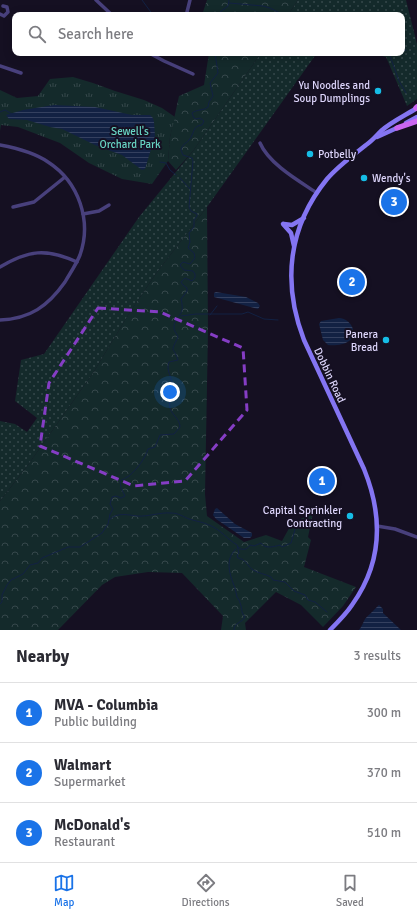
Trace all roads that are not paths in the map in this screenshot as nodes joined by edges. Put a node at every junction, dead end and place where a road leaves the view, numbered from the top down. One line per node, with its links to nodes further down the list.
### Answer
1 (3, 0): 4 (street)
2 (96, 0): 5 (street)
3 (190, 0): 6 (street)
4 (1, 6): 7 (street)
5 (109, 12)
6 (187, 12)
7 (0, 14)
8 (155, 56): 11 (street)
9 (0, 66): 10 (street)
10 (20, 73)
11 (193, 74)
12 (417, 108): 16 (street, Dobbin Road)
13 (417, 116): 15 (street, Dobbin Road)
14 (417, 121): 15 (main road)
15 (397, 128): 16 (street, Dobbin Road)
16 (375, 138): 20 (street, Dobbin Road)
17 (260, 143): 20 (street)
18 (0, 145): 19 (street)
19 (65, 177): 22 (street); 23 (street)
20 (318, 193): 24 (street, Dobbin Road)
21 (109, 205): 23 (street)
22 (13, 207)
23 (83, 214): 26 (street)
24 (304, 218): 25 (street, Dobbin Road); 25 (street)
25 (294, 249): 29 (street, Dobbin Road)
26 (77, 262): 27 (street); 28 (street)
27 (0, 267)
28 (0, 320)
29 (377, 526): 30 (street); 31 (street, Dobbin Road)
30 (417, 537)
31 (330, 630)

